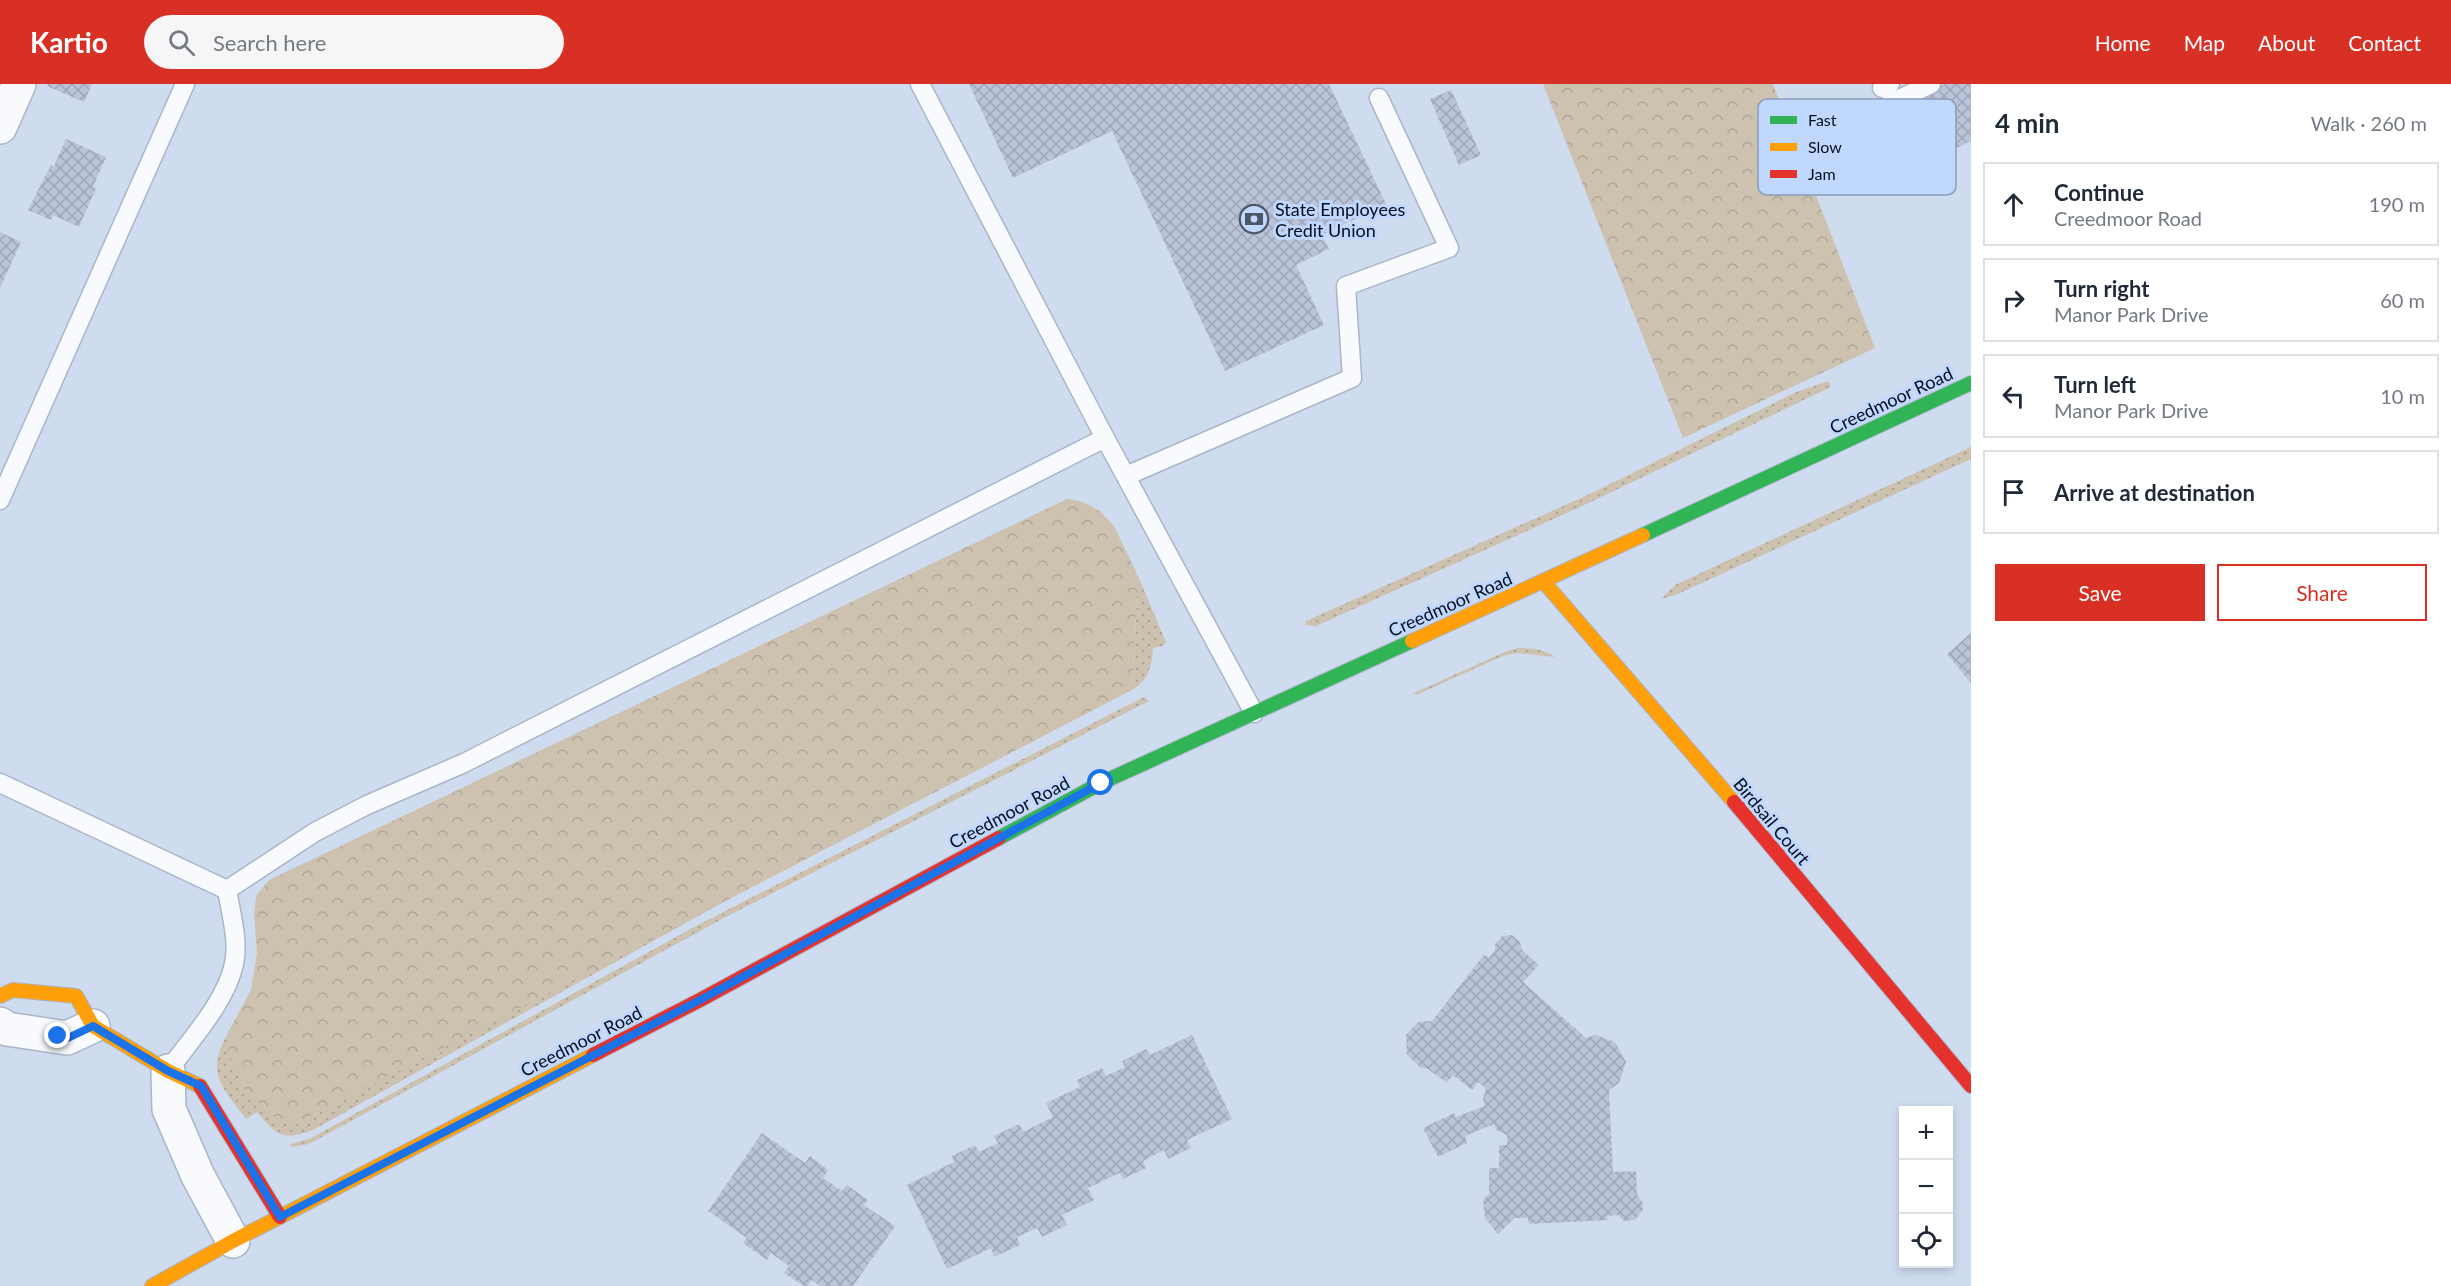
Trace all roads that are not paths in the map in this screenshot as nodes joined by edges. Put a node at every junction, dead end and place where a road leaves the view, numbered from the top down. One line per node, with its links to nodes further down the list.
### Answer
1 (19, 84): 7 (street)
2 (186, 84): 11 (lane)
3 (920, 84): 9 (lane)
4 (1931, 84): 5 (lane)
5 (1887, 92)
6 (1379, 98): 10 (lane)
7 (0, 127)
8 (1971, 383): 12 (main road, Creedmoor Road)
9 (1105, 438): 10 (lane); 15 (lane)
10 (1126, 476): 13 (lane)
11 (0, 500)
12 (1543, 581): 13 (main road, Creedmoor Road); 20 (main road, Birdsail Court)
13 (1254, 712): 21 (main road, Creedmoor Road)
14 (0, 783): 15 (lane)
15 (227, 890): 19 (lane)
16 (0, 996): 18 (main road)
17 (0, 1024): 18 (street)
18 (93, 1026): 19 (main road)
19 (168, 1071): 21 (main road); 22 (street)
20 (1971, 1086)
21 (280, 1217): 22 (main road, Creedmoor Road)
22 (233, 1241): 23 (main road, Creedmoor Road)
23 (152, 1286)

